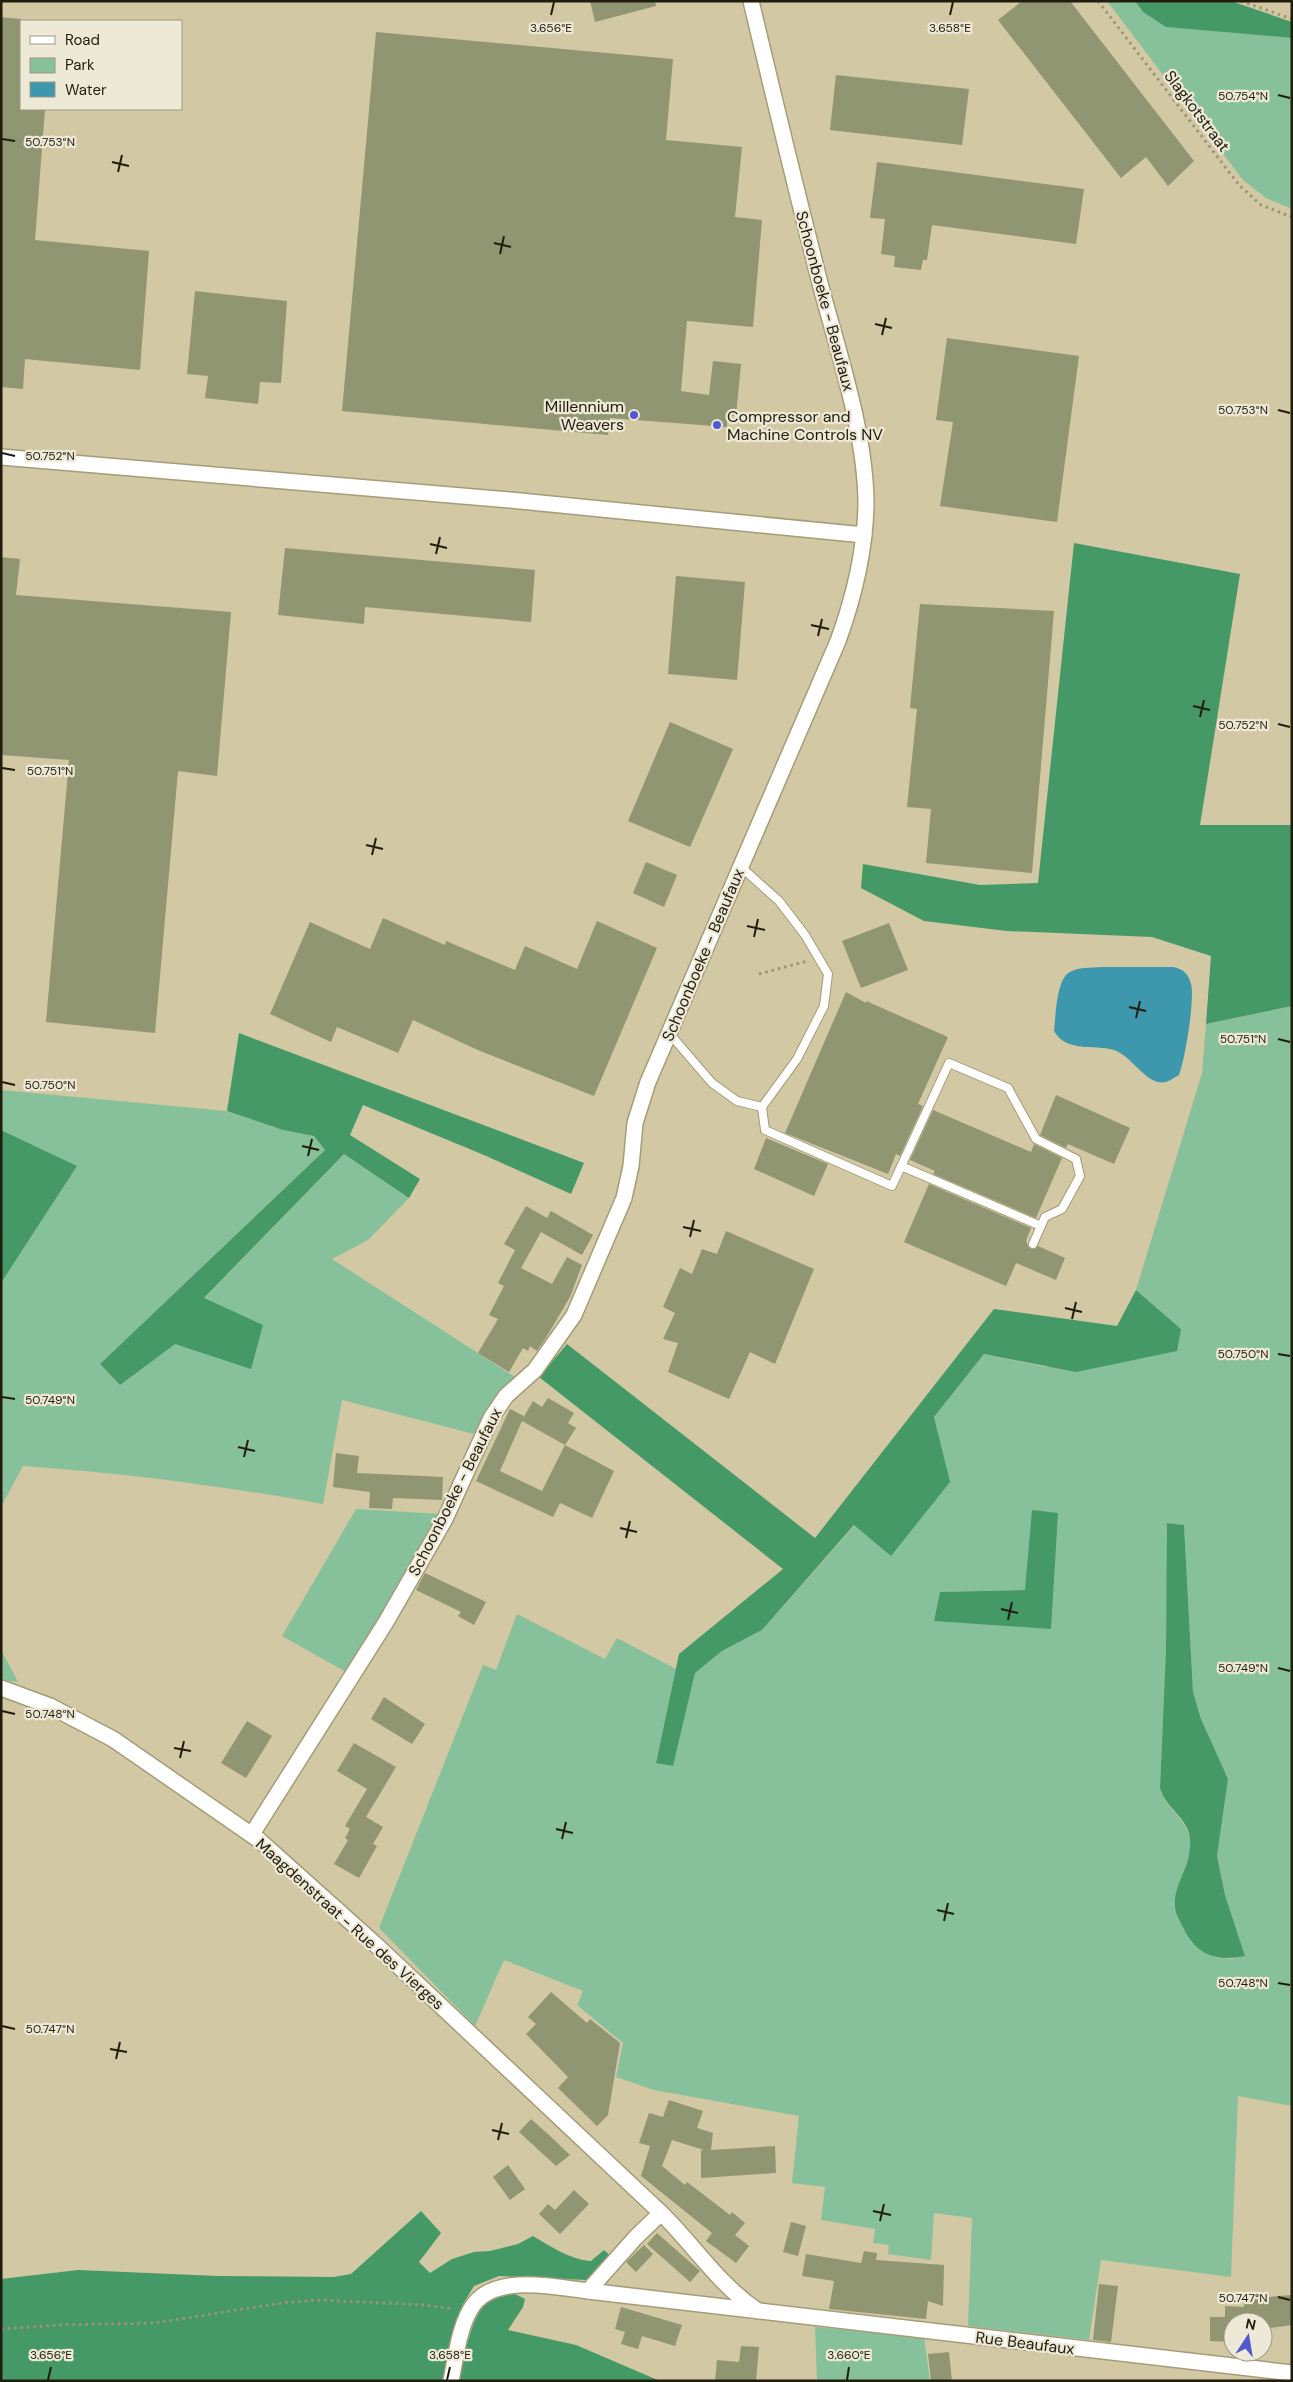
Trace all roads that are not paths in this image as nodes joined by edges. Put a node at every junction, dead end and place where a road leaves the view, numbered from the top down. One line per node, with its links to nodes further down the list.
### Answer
1 (751, 1): 3 (street, Schoonboeke - Beaufaux)
2 (1, 457): 3 (street)
3 (864, 535): 4 (street, Schoonboeke - Beaufaux)
4 (741, 867): 5 (street, Schoonboeke - Beaufaux); 6 (lane)
5 (669, 1032): 6 (lane); 11 (street, Schoonboeke - Beaufaux)
6 (762, 1107): 7 (lane)
7 (901, 1166): 8 (lane); 8 (lane)
8 (1041, 1226): 9 (lane)
9 (1033, 1244)
10 (1, 1688): 11 (street, Maagdenstraat - Rue des Vierges)
11 (252, 1834): 12 (street, Maagdenstraat - Rue des Vierges)
12 (661, 2213): 13 (street); 14 (street, Rue Beaufaux)
13 (588, 2291): 14 (street, Rue Beaufaux); 16 (street, Rue Beaufaux)
14 (758, 2311): 15 (street, Rue Beaufaux)
15 (1292, 2373)
16 (451, 2381)

